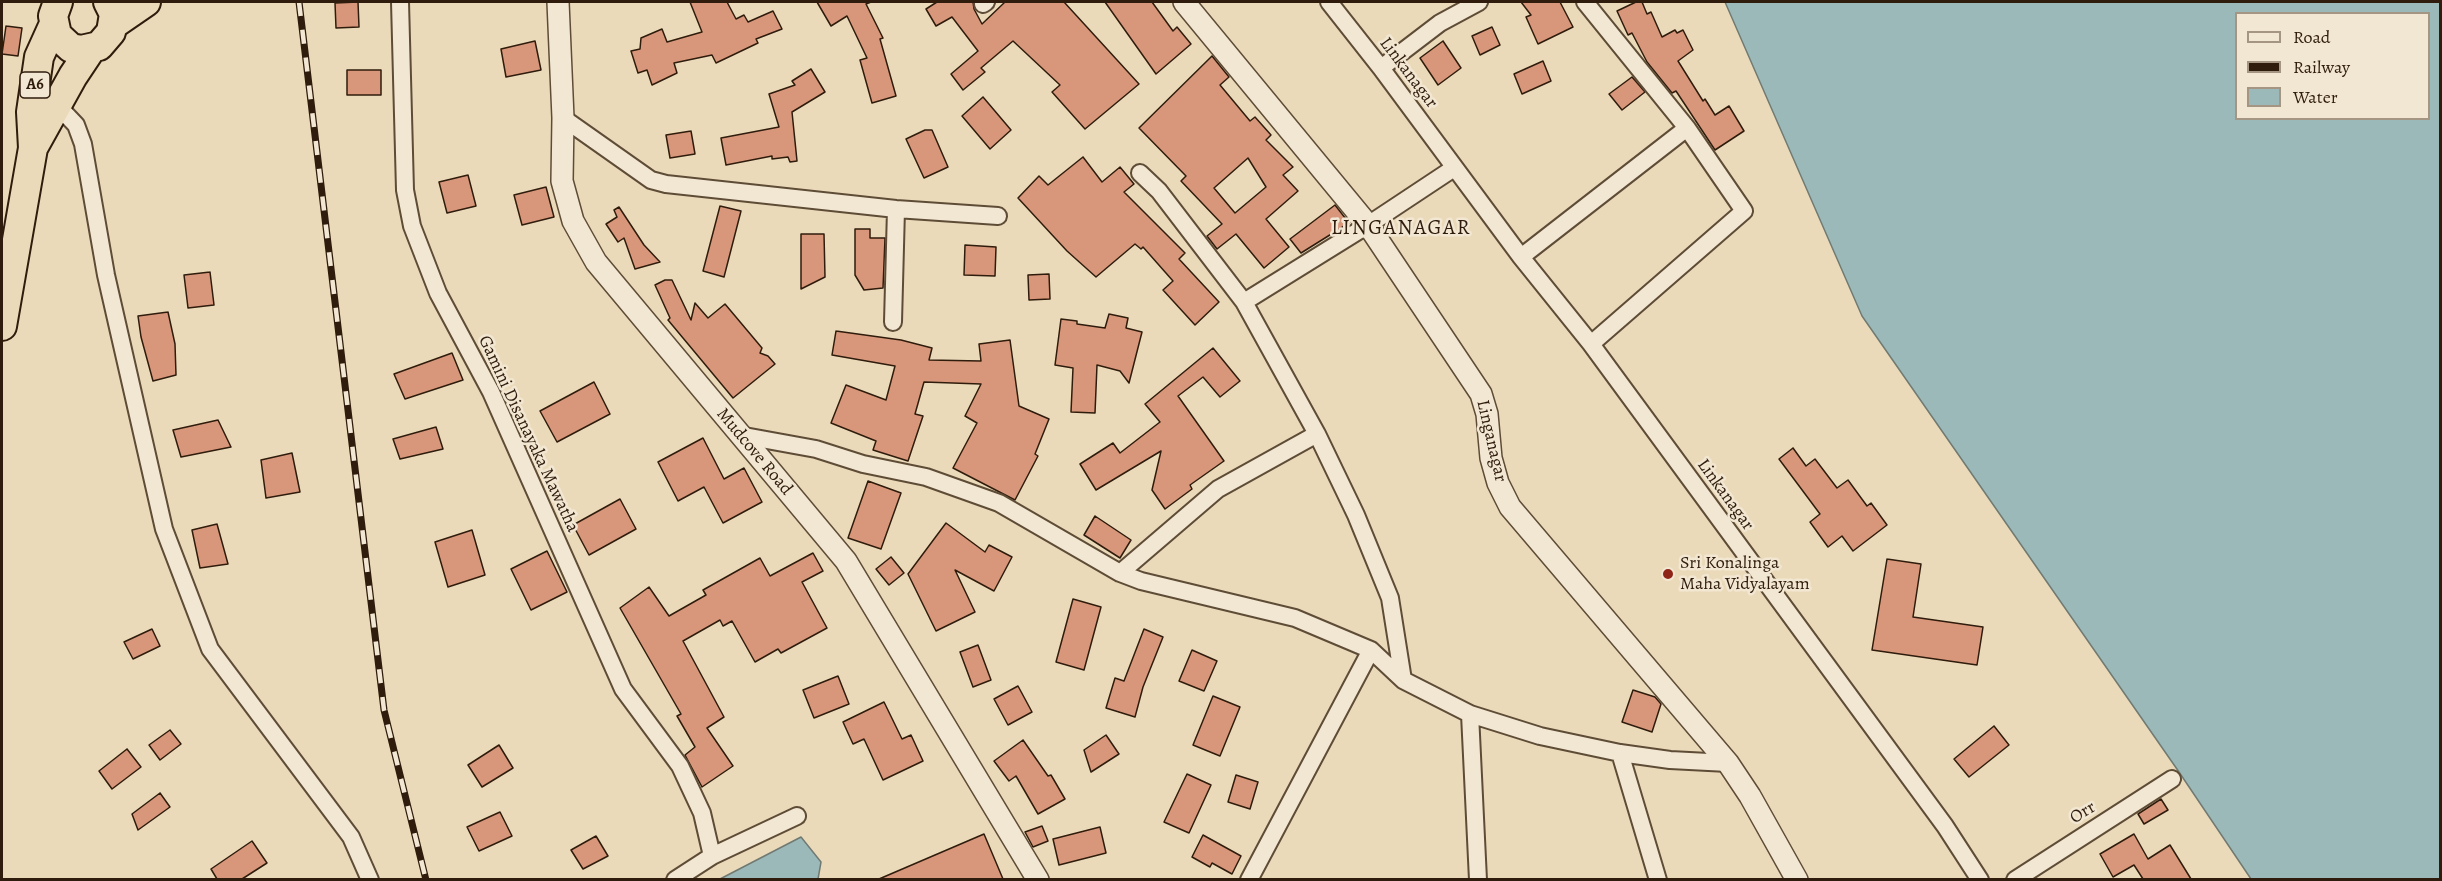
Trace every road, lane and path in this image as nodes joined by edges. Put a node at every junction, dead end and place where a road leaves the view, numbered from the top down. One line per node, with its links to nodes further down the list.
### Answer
1 (146, 2): 8 (highway)
2 (400, 2): 36 (street, Gamini Disanayaka Mawatha)
3 (558, 2): 13 (street, Mudcove Road)
4 (1184, 2): 20 (street, Linganagar)
5 (1329, 2): 11 (street, Linkanagar)
6 (1479, 2): 11 (street)
7 (1585, 2): 14 (street)
8 (111, 13): 10 (highway)
9 (56, 14): 10 (highway); 15 (highway, A6)
10 (91, 49): 12 (highway, A6)
11 (1381, 68): 16 (street, Linkanagar)
12 (57, 105): 15 (highway, A6); 37 (street)
13 (563, 118): 18 (street); 27 (street, Mudcove Road)
14 (1687, 128): 21 (street); 25 (street)
15 (33, 148): 24 (highway, A6)
16 (1454, 168): 20 (street); 21 (street, Linkanagar)
17 (1140, 174): 22 (street)
18 (896, 209): 19 (street); 23 (street)
19 (998, 216)
20 (1368, 225): 22 (street); 33 (street, Linganagar)
21 (1521, 257): 25 (street, Linkanagar)
22 (1244, 302): 26 (street)
23 (893, 322)
24 (2, 326)
25 (1591, 344): 44 (street, Linkanagar)
26 (1317, 434): 28 (street); 30 (street)
27 (739, 435): 28 (street); 39 (street, Mudcove Road)
28 (1120, 573): 29 (street)
29 (1371, 650): 30 (street); 40 (street)
30 (1403, 680): 31 (street)
31 (1470, 714): 32 (street); 41 (street)
32 (1620, 753): 33 (street); 42 (street)
33 (1728, 763): 43 (street, Linganagar)
34 (2172, 779): 45 (street, Orr)
35 (797, 816): 36 (street)
36 (712, 856): 38 (street)
37 (370, 879)
38 (675, 879)
39 (1038, 879)
40 (1249, 879)
41 (1478, 879)
42 (1658, 879)
43 (1797, 879)
44 (1980, 879)
45 (2015, 879)

